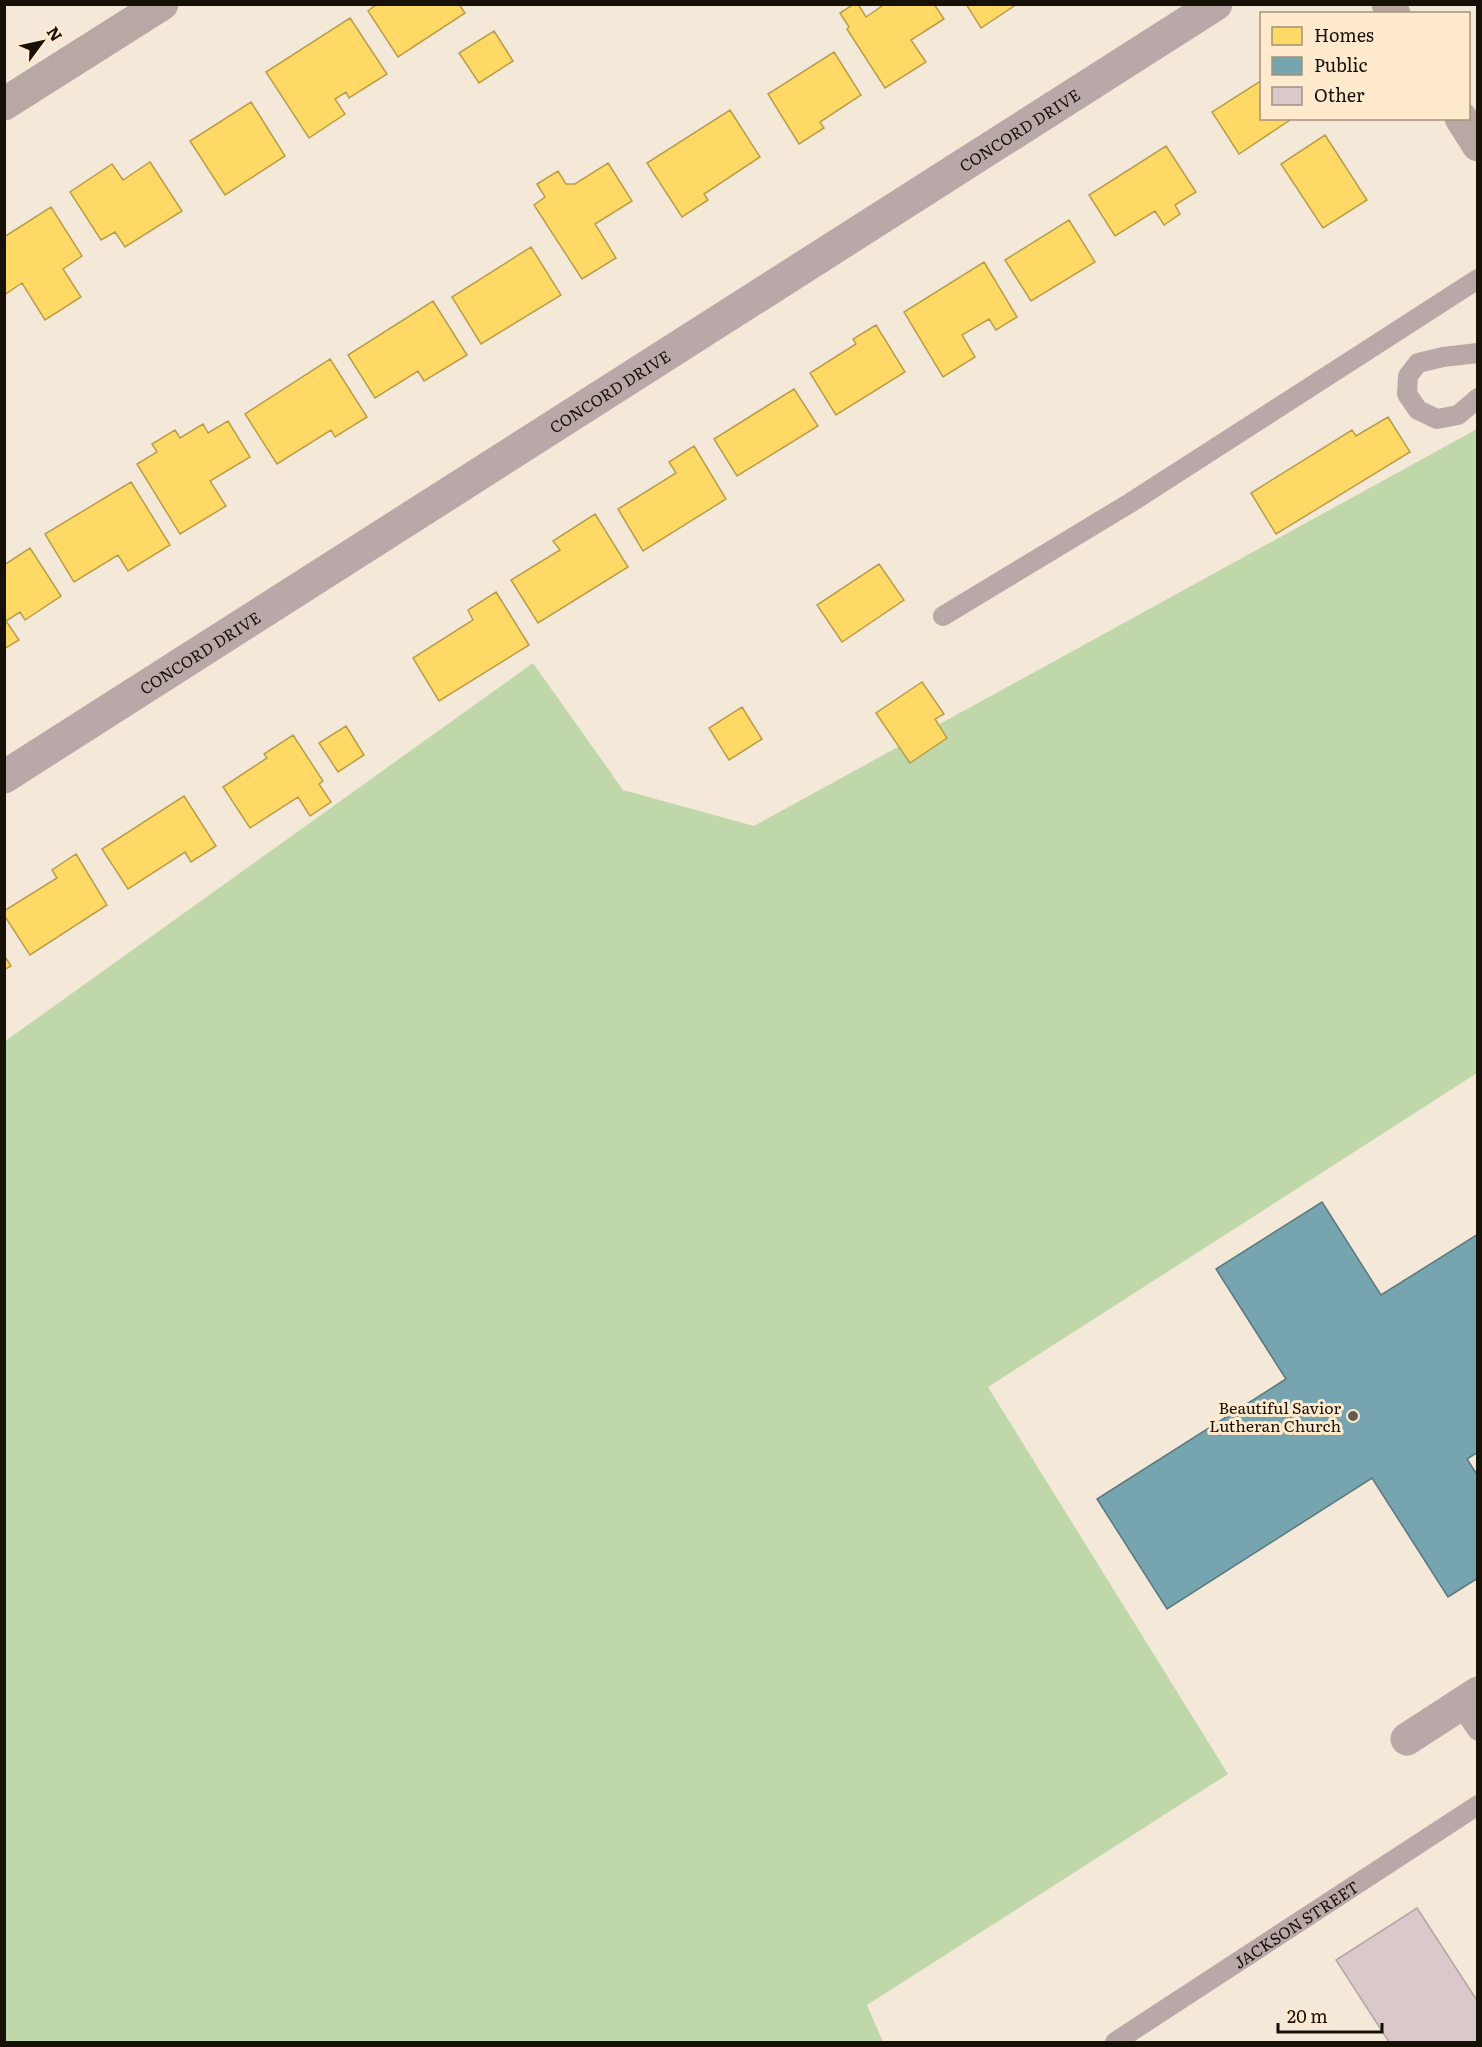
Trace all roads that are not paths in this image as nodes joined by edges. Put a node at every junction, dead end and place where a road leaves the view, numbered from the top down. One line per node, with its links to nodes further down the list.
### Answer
1 (162, 4): 3 (street)
2 (1216, 4): 10 (street, CONCORD DRIVE)
3 (4, 104)
4 (1462, 120): 5 (street)
5 (1478, 145)
6 (1478, 279): 9 (lane)
7 (1478, 353): 8 (lane)
8 (1478, 398)
9 (943, 616)
10 (4, 777)
11 (1472, 1710): 12 (street)
12 (1407, 1739)
13 (1478, 1805): 14 (lane, JACKSON STREET)
14 (1115, 2043)

